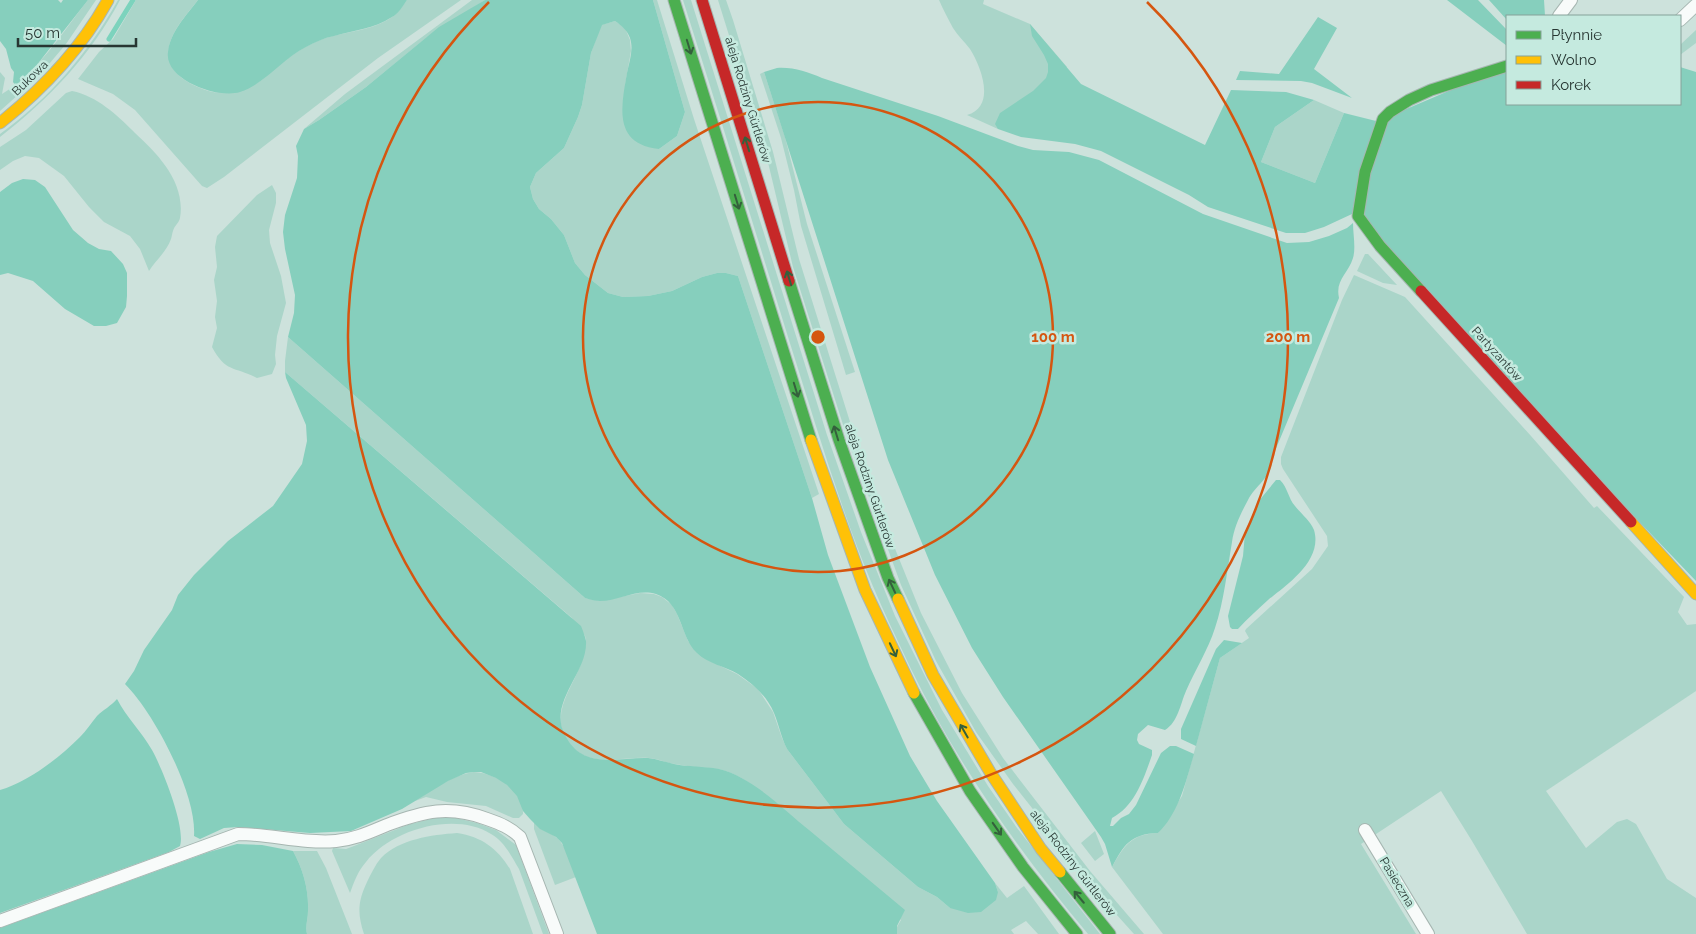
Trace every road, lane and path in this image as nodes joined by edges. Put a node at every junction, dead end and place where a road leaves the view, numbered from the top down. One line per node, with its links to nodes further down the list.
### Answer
1 (108, 0): 9 (main road, Bukowa)
2 (674, 0): 14 (main road, one-way to 14)
3 (702, 0): 15 (main road, aleja Rodziny Gürtlerów, one-way to 3)
4 (1571, 0): 6 (street)
5 (1696, 5): 7 (street)
6 (1560, 15)
7 (1681, 19)
8 (1506, 66): 10 (main road, Partyzantów)
9 (0, 123)
10 (1696, 594)
11 (1365, 830): 16 (street, Pasieczna)
12 (0, 921): 13 (street)
13 (557, 934)
14 (1078, 934)
15 (1110, 934)
16 (1428, 934)

